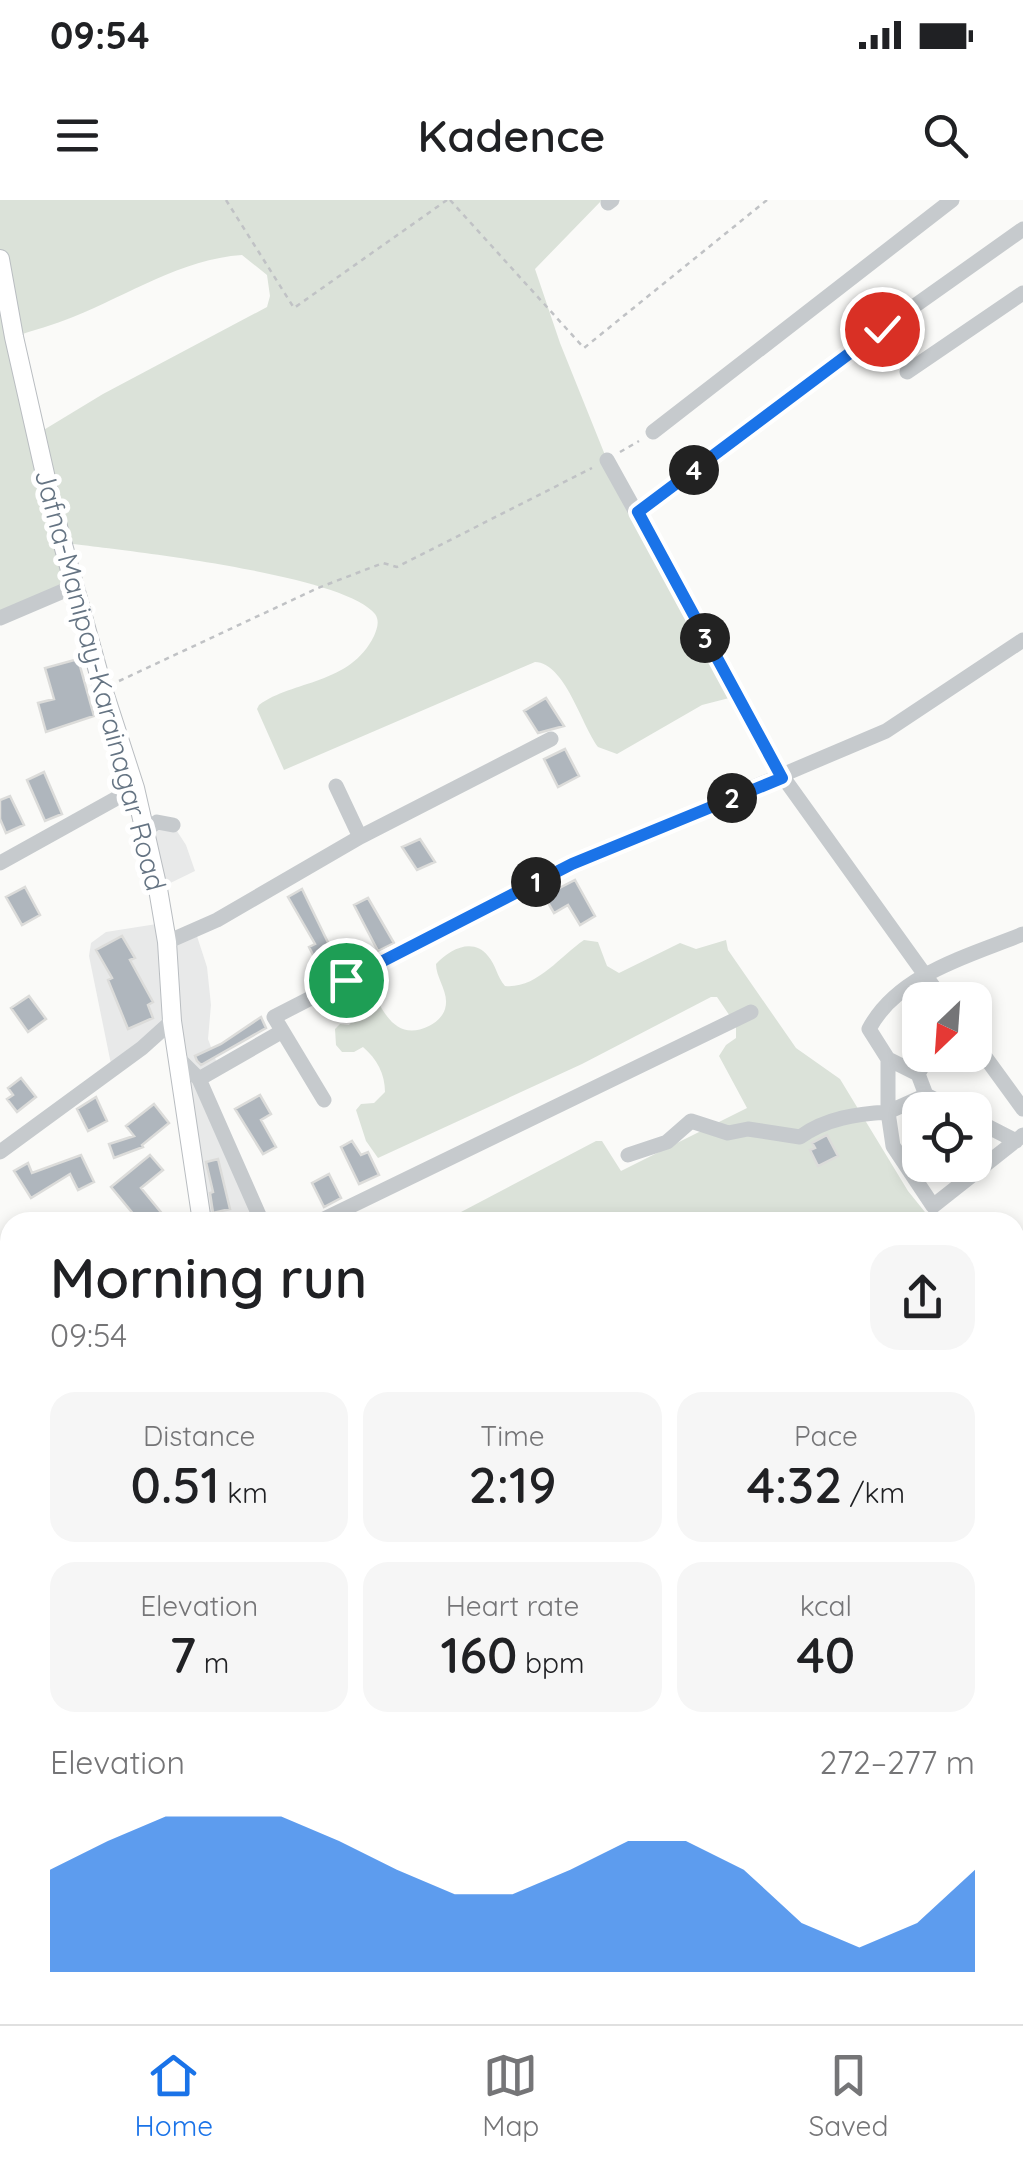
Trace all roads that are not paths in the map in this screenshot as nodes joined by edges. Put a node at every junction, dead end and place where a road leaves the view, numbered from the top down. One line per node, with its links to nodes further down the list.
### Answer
1 (952, 200): 6 (street)
2 (1023, 229): 8 (street)
3 (0, 259): 9 (main road, Jafna-Manipay-Karainagar Road)
4 (1023, 293): 5 (street)
5 (908, 372)
6 (654, 432)
7 (607, 460): 8 (street)
8 (638, 512): 13 (street)
9 (75, 586): 10 (street); 15 (main road, Jafna-Manipay-Karainagar Road)
10 (0, 618)
11 (1023, 640): 13 (street)
12 (551, 739): 18 (street)
13 (782, 778): 22 (street); 26 (street)
14 (336, 786): 18 (street)
15 (135, 788): 17 (main road, Jafna-Manipay-Karainagar Road); 19 (street)
16 (173, 824): 17 (street)
17 (144, 832): 21 (main road, Jafna-Manipay-Karainagar Road)
18 (360, 837): 21 (street)
19 (0, 863)
20 (1023, 934): 22 (street)
21 (167, 942): 25 (main road, Jafna-Manipay-Karainagar Road)
22 (925, 975): 23 (street); 28 (street)
23 (930, 982)
24 (751, 1012): 43 (street)
25 (172, 1021): 27 (main road, Jafna-Manipay-Karainagar Road); 39 (street)
26 (281, 1032): 31 (street); 33 (street)
27 (178, 1058): 31 (street); 41 (main road, Jafna-Manipay-Karainagar Road)
28 (888, 1058): 30 (street); 36 (street)
29 (992, 1067): 35 (street)
30 (918, 1074): 32 (street)
31 (199, 1079): 42 (street)
32 (925, 1092)
33 (324, 1100)
34 (902, 1106): 36 (street)
35 (1023, 1109)
36 (888, 1112): 38 (street); 40 (street)
37 (992, 1127): 38 (street)
38 (1019, 1138)
39 (0, 1152)
40 (628, 1155)
41 (201, 1212)
42 (258, 1212)
43 (339, 1212)

